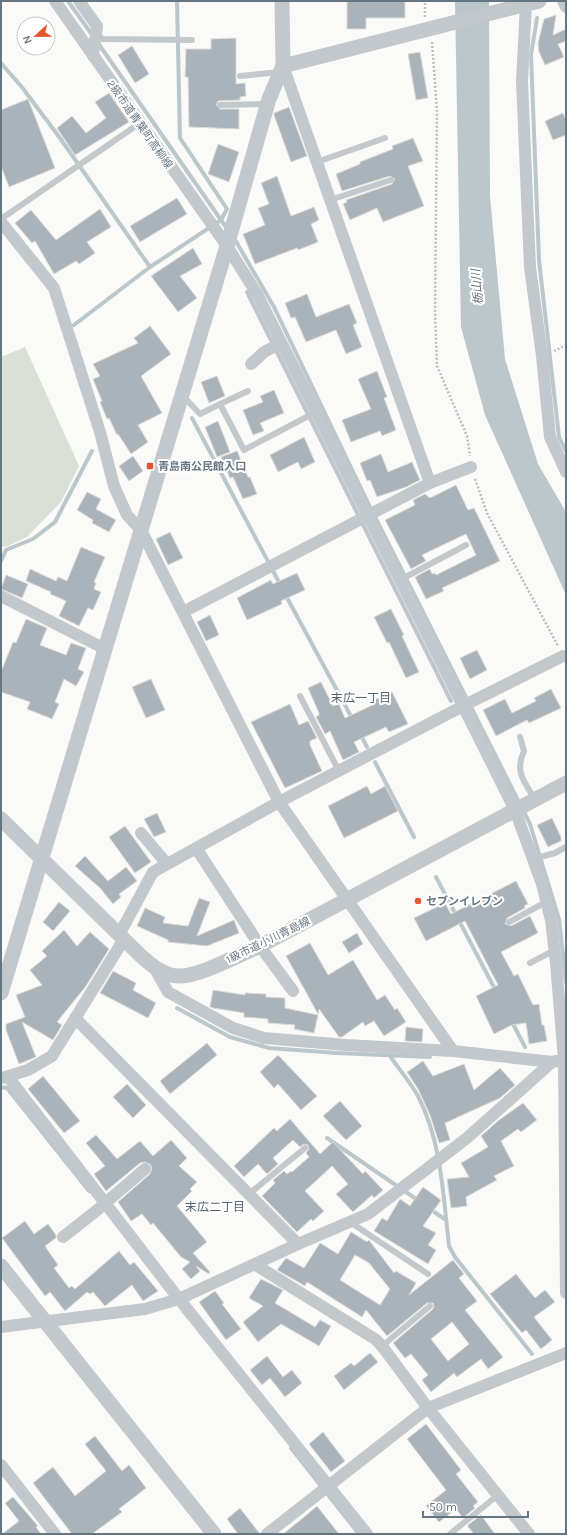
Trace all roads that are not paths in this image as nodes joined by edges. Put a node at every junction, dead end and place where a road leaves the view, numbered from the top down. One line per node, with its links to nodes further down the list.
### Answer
1 (55, 1): 9 (street, 2級市道青葉町高柳線)
2 (80, 1): 7 (street)
3 (282, 1): 10 (street)
4 (563, 1): 6 (street)
5 (526, 4): 10 (street); 29 (street)
6 (566, 7)
7 (97, 32): 8 (lane); 9 (street)
8 (192, 40)
9 (93, 56): 14 (street, 2級市道青葉町高柳線)
10 (282, 69): 11 (lane); 12 (street); 16 (street)
11 (240, 76)
12 (268, 104): 13 (lane); 21 (street)
13 (220, 105)
14 (140, 123): 19 (lane); 21 (street, 2級市道青葉町高柳線)
15 (386, 138): 16 (lane)
16 (317, 162): 18 (street)
17 (391, 180): 18 (lane)
18 (330, 200): 30 (street)
19 (1, 219)
20 (1, 222): 32 (street)
21 (227, 246): 22 (street, 2級市道青葉町高柳線); 25 (street)
22 (281, 343): 23 (street); 27 (street, 2級市道青葉町高柳線)
23 (251, 364)
24 (248, 391): 26 (lane)
25 (182, 394): 26 (lane); 32 (street)
26 (220, 404): 27 (lane)
27 (316, 412): 31 (street, 2級市道青葉町高柳線)
28 (472, 467): 30 (street)
29 (566, 472)
30 (430, 483): 31 (street)
31 (371, 515): 34 (street, 2級市道青葉町高柳線); 36 (street)
32 (141, 530): 36 (street); 37 (street)
33 (466, 545): 34 (lane)
34 (400, 580): 40 (street, 2級市道青葉町高柳線)
35 (1, 596): 37 (street)
36 (183, 612): 45 (street)
37 (105, 649): 51 (street)
38 (563, 656): 40 (street)
39 (300, 696): 42 (lane)
40 (468, 704): 42 (street); 46 (street, 2級市道青葉町高柳線)
41 (520, 737): 44 (lane)
42 (339, 771): 45 (street)
43 (566, 783): 44 (street, 1級市道小川青島線)
44 (534, 800): 46 (street, 1級市道小川青島線)
45 (279, 802): 50 (street); 54 (street)
46 (515, 810): 52 (street, 2級市道青葉町高柳線); 54 (street, 1級市道小川青島線)
47 (1, 819): 51 (street, 1級市道小川青島線)
48 (140, 833): 53 (street)
49 (566, 847): 52 (lane)
50 (196, 848): 53 (street); 58 (street)
51 (42, 858): 57 (street, 1級市道小川青島線); 63 (street)
52 (533, 859): 55 (street, 2級市道青葉町高柳線)
53 (167, 864): 57 (street)
54 (347, 900): 58 (street, 1級市道小川青島線); 65 (street)
55 (546, 902): 56 (lane); 59 (street, 2級市道青葉町高柳線)
56 (509, 922)
57 (122, 937): 61 (street, 1級市道小川青島線); 64 (street)
58 (260, 946): 61 (street, 1級市道小川青島線); 62 (street)
59 (554, 950): 60 (lane); 66 (street, 2級市道青葉町高柳線)
60 (530, 963)
61 (154, 967): 65 (street)
62 (293, 991)
63 (1, 994)
64 (75, 1018): 68 (street); 71 (street)
65 (453, 1051): 67 (street)
66 (565, 1060): 67 (street); 79 (street, 2級市道青葉町高柳線)
67 (552, 1062): 73 (street)
68 (5, 1078): 72 (street)
69 (304, 1148): 71 (lane)
70 (145, 1169): 72 (street)
71 (249, 1194): 75 (street)
72 (102, 1206): 74 (street); 80 (street)
73 (350, 1222): 75 (street); 78 (lane)
74 (63, 1237)
75 (298, 1244): 76 (street)
76 (254, 1264): 80 (street); 84 (street)
77 (1, 1266): 82 (street)
78 (428, 1274)
79 (566, 1294)
80 (179, 1299): 82 (street); 88 (street)
81 (430, 1306): 84 (lane)
82 (46, 1323): 83 (street); 91 (street)
83 (1, 1328)
84 (382, 1346): 86 (street)
85 (566, 1353): 86 (street)
86 (428, 1408): 88 (street); 89 (street)
87 (1, 1465): 90 (street)
88 (329, 1486): 92 (street); 93 (street)
89 (498, 1495): 94 (lane); 95 (street)
90 (55, 1534)
91 (214, 1534)
92 (267, 1534)
93 (367, 1534)
94 (450, 1534)
95 (530, 1534)

